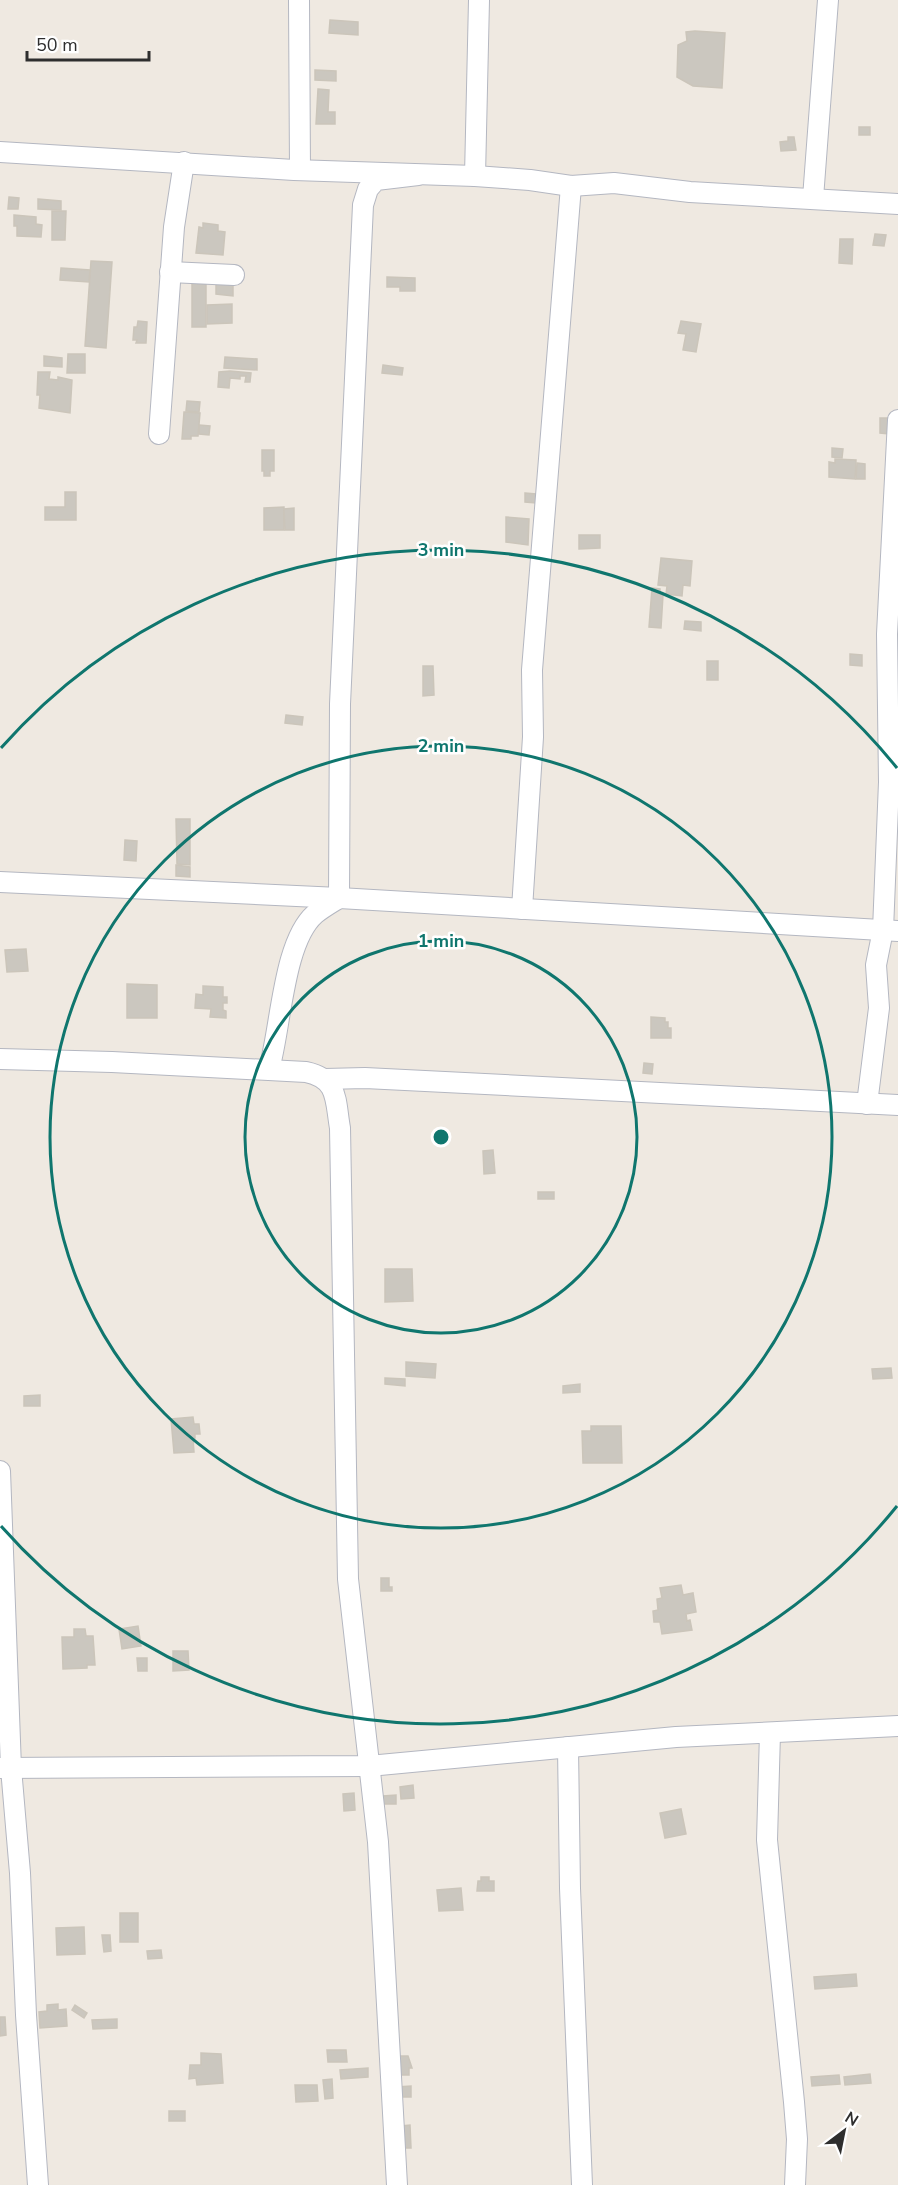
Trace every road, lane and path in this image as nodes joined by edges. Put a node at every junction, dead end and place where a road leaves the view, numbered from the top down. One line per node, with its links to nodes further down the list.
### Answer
1 (299, 0): 6 (street)
2 (479, 0): 8 (street)
3 (828, 0): 10 (street)
4 (0, 152): 5 (street)
5 (184, 162): 6 (street); 12 (street)
6 (300, 171): 7 (street)
7 (418, 175): 8 (street); 17 (street)
8 (475, 176): 9 (street)
9 (572, 186): 10 (street); 18 (street)
10 (813, 198): 11 (street)
11 (898, 204)
12 (170, 272): 13 (street); 15 (street)
13 (234, 275)
14 (898, 420): 19 (street)
15 (159, 434)
16 (0, 882): 17 (street)
17 (339, 898): 18 (street); 21 (street)
18 (522, 909): 19 (street)
19 (890, 930): 23 (street)
20 (0, 1059): 21 (street)
21 (269, 1069): 22 (street)
22 (325, 1079): 23 (street); 29 (street)
23 (867, 1104): 24 (street)
24 (898, 1105)
25 (0, 1471): 30 (street)
26 (898, 1726): 27 (street)
27 (770, 1733): 28 (street); 34 (street)
28 (568, 1747): 29 (street); 33 (street)
29 (369, 1767): 30 (street); 32 (street)
30 (5, 1768): 31 (street)
31 (38, 2185)
32 (397, 2185)
33 (582, 2185)
34 (795, 2185)

